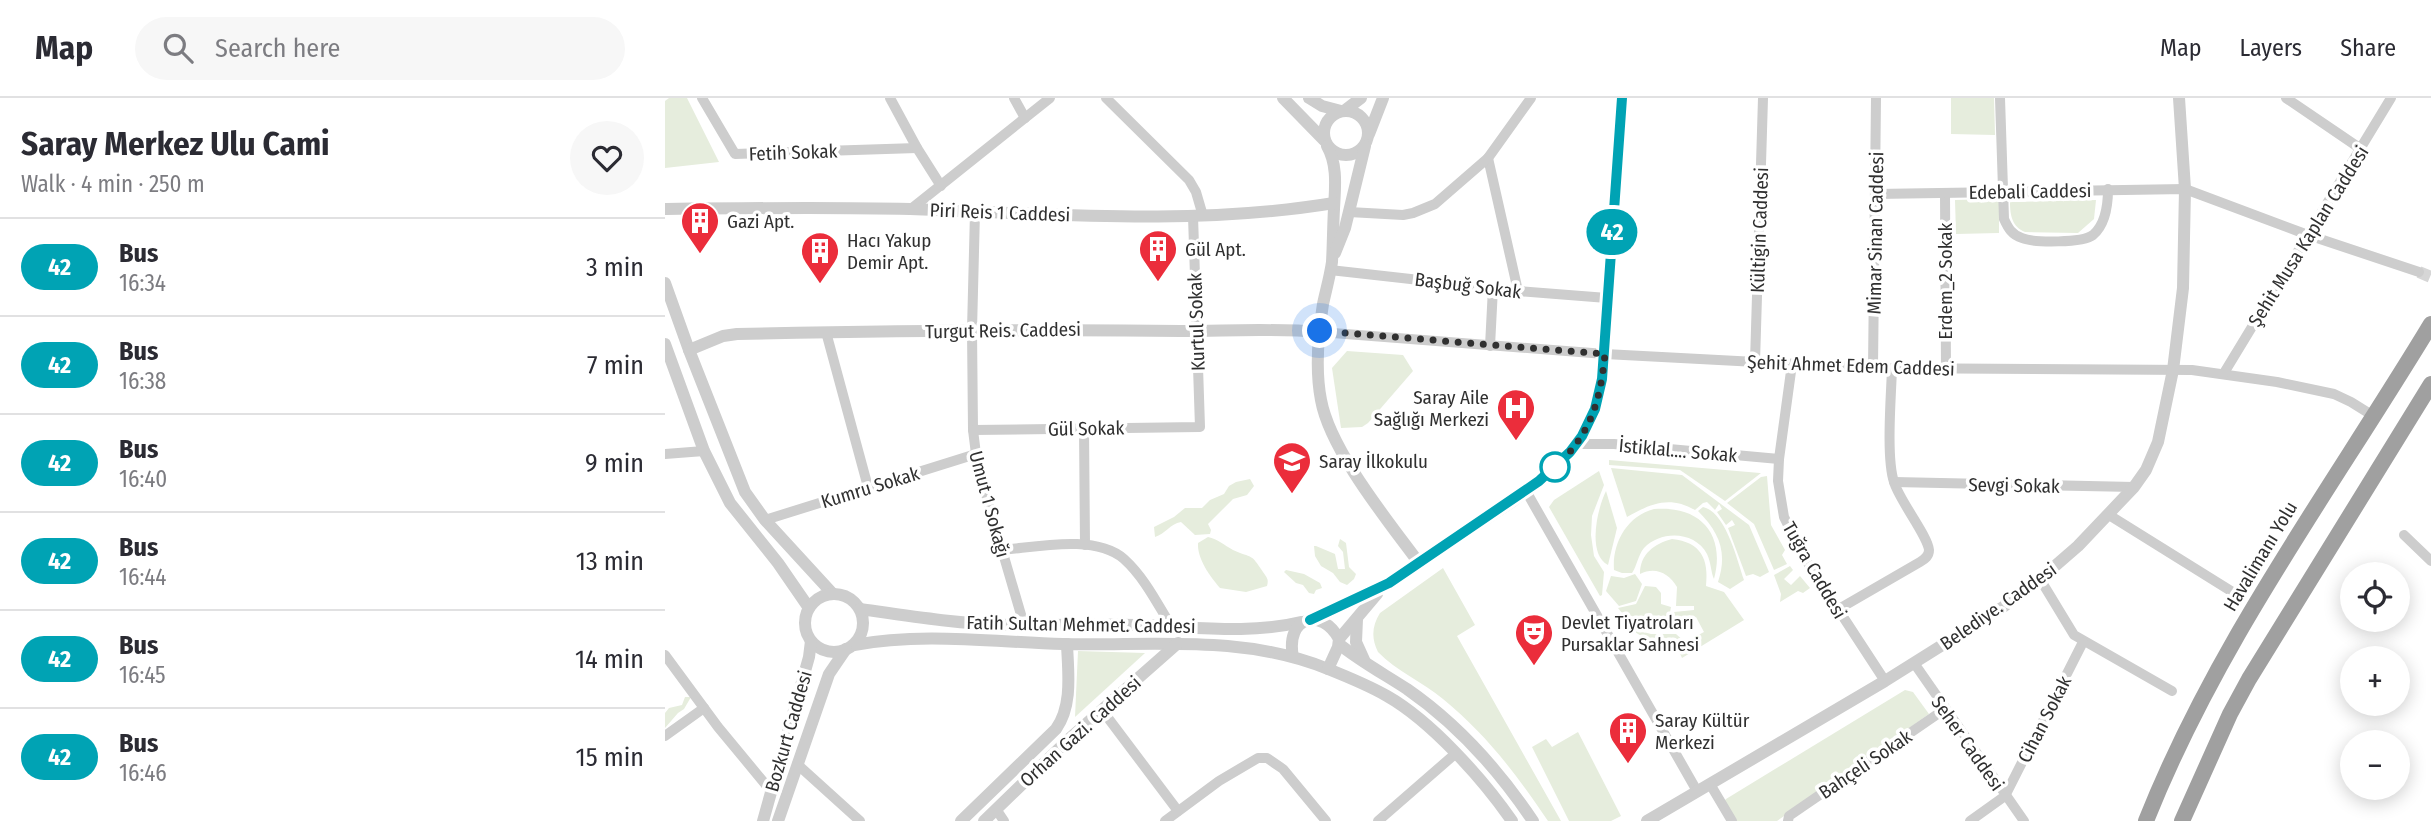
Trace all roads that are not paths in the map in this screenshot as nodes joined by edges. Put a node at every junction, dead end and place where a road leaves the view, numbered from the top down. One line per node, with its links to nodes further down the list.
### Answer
1 (702, 98): 22 (street, Fetih Sokak)
2 (890, 98): 22 (street)
3 (1014, 98): 19 (street)
4 (1050, 98): 19 (street)
5 (1106, 98): 36 (street, Kurtul Sokak)
6 (1283, 98): 21 (street)
7 (1309, 98): 18 (street)
8 (1361, 98): 18 (street)
9 (1383, 98): 20 (street)
10 (1531, 98): 24 (street)
11 (1622, 98): 43 (street)
12 (1763, 98): 54 (street, Kültigin Caddesi)
13 (1875, 98): 30 (street, Mimar Sinan Caddesi)
14 (2000, 98): 28 (street)
15 (2179, 98): 27 (street, Belediye. Caddesi)
16 (2286, 98): 23 (street)
17 (2391, 98): 23 (street, Şehit Musa Kaplan Caddesi)
18 (1343, 111): 20 (street); 21 (street)
19 (1025, 118): 25 (street)
20 (1367, 141): 21 (street); 35 (street)
21 (1326, 143): 31 (street)
22 (917, 148): 25 (street)
23 (2361, 149): 37 (street, Şehit Musa Kaplan Caddesi)
24 (1488, 158): 35 (street); 42 (street)
25 (941, 186): 33 (street)
26 (2108, 189): 27 (street, Edebali Caddesi); 28 (street, Edebali Caddesi); 28 (street)
27 (2185, 189): 37 (street); 59 (street, Belediye. Caddesi)
28 (2003, 192): 29 (street, Edebali Caddesi)
29 (1945, 193): 30 (street, Edebali Caddesi); 58 (street, Erdem_2 Sokak)
30 (1876, 194): 56 (street, Mimar Sinan Caddesi)
31 (1334, 203): 36 (street, Piri Reis 1 Caddesi); 38 (street)
32 (665, 209): 33 (street, Piri Reis 1 Caddesi)
33 (911, 209): 34 (street, Piri Reis 1 Caddesi)
34 (975, 212): 36 (street, Piri Reis 1 Caddesi); 45 (street, Umut 1 Sokağı)
35 (1349, 212): 38 (street)
36 (1198, 216): 46 (street, Kurtul Sokak)
37 (2308, 235): 39 (street); 60 (street, Şehit Musa Kaplan Caddesi)
38 (1331, 267): 41 (street, Başbuğ Sokak); 47 (street)
39 (2419, 272)
40 (665, 283): 51 (street, Fatih Sultan Mehmet. Caddesi)
41 (1493, 288): 42 (street, Başbuğ Sokak); 50 (street)
42 (1518, 291): 43 (street, Başbuğ Sokak)
43 (1607, 298): 52 (street)
44 (2431, 324): 62 (highway, Havalimanı Yolu)
45 (972, 330): 46 (street, Turgut Reis. Caddesi); 48 (street, Turgut Reis. Caddesi); 65 (street, Umut 1 Sokağı)
46 (1197, 331): 47 (street, Turgut Reis. Caddesi); 63 (street, Kurtul Sokak)
47 (1320, 331): 50 (street, Şehit Ahmet Edem Caddesi); 81 (street)
48 (826, 332): 51 (street, Turgut Reis. Caddesi); 73 (street)
49 (665, 344): 53 (street)
50 (1490, 346): 52 (street, Şehit Ahmet Edem Caddesi)
51 (689, 350): 76 (street, Fatih Sultan Mehmet. Caddesi)
52 (1605, 354): 54 (street, Şehit Ahmet Edem Caddesi); 66 (street)
53 (667, 358): 67 (street)
54 (1755, 362): 55 (street, Şehit Ahmet Edem Caddesi)
55 (1792, 364): 56 (street, Şehit Ahmet Edem Caddesi); 70 (street, Tuğra Caddesi)
56 (1873, 368): 57 (street, Şehit Ahmet Edem Caddesi)
57 (1892, 369): 58 (street, Şehit Ahmet Edem Caddesi); 71 (street)
58 (1946, 369): 59 (street, Şehit Ahmet Edem Caddesi)
59 (2173, 370): 60 (street, Şehit Ahmet Edem Caddesi); 72 (street, Belediye. Caddesi)
60 (2224, 373): 62 (street, Şehit Ahmet Edem Caddesi)
61 (2431, 384): 136 (highway)
62 (2375, 417): 135 (highway, Havalimanı Yolu)
63 (1200, 427): 64 (street, Gül Sokak)
64 (1084, 428): 65 (street, Gül Sokak); 78 (street)
65 (973, 430): 69 (street, Umut 1 Sokağı)
66 (1576, 444): 70 (street, İstiklal.... Sokak); 74 (street)
67 (704, 451): 68 (street); 86 (street)
68 (665, 454)
69 (976, 454): 73 (street, Kumru Sokak); 79 (street, Umut 1 Sokağı)
70 (1779, 458): 88 (street, Tuğra Caddesi)
71 (1893, 482): 72 (street, Sevgi Sokak); 88 (street)
72 (2134, 487): 75 (street, Belediye. Caddesi)
73 (868, 488): 76 (street, Kumru Sokak)
74 (1526, 491): 81 (street); 114 (street)
75 (2109, 515): 82 (street, Belediye. Caddesi); 84 (street)
76 (765, 520): 85 (street, Fatih Sultan Mehmet. Caddesi)
77 (2404, 536): 80 (street)
78 (1086, 545): 79 (street); 92 (street)
79 (1002, 550): 91 (street, Umut 1 Sokağı)
80 (2431, 561)
81 (1419, 564): 83 (street)
82 (2040, 579): 95 (street); 102 (street, Belediye. Caddesi)
83 (1389, 583): 89 (street); 90 (street, Fatih Sultan Mehmet. Caddesi)
84 (2231, 591)
85 (832, 593): 86 (street); 87 (street, Fatih Sultan Mehmet. Caddesi)
86 (809, 608): 93 (street)
87 (860, 609): 91 (street, Fatih Sultan Mehmet. Caddesi); 98 (street)
88 (1837, 610): 104 (street, Tuğra Caddesi)
89 (1358, 614): 94 (street); 101 (street)
90 (1305, 621): 92 (street, Fatih Sultan Mehmet. Caddesi); 94 (street); 100 (street)
91 (1024, 625): 92 (street, Fatih Sultan Mehmet. Caddesi)
92 (1171, 626)
93 (811, 641): 98 (street, Fatih Sultan Mehmet. Caddesi); 113 (street, Bozkurt Caddesi)
94 (1339, 642): 101 (street); 103 (street)
95 (2083, 642): 105 (street); 116 (street, Cihan Sokak)
96 (1178, 643): 97 (street, Fatih Sultan Mehmet. Caddesi); 100 (street, Fatih Sultan Mehmet. Caddesi); 108 (street, Orhan Gazi. Caddesi)
97 (1067, 644): 98 (street, Fatih Sultan Mehmet. Caddesi); 115 (street, Orhan Gazi. Caddesi)
98 (850, 647): 111 (street, Bozkurt Caddesi)
99 (665, 655): 106 (street)
100 (1293, 657): 103 (street, Fatih Sultan Mehmet. Caddesi)
101 (1365, 662): 129 (street)
102 (1914, 663): 104 (street, Belediye. Caddesi); 107 (street, Seher Caddesi)
103 (1328, 669): 110 (street, Fatih Sultan Mehmet. Caddesi)
104 (1885, 681): 112 (street, Belediye. Caddesi)
105 (2172, 691)
106 (704, 708): 109 (street); 113 (street)
107 (1945, 709): 116 (street, Seher Caddesi); 132 (street, Bahçeli Sokak)
108 (1102, 710): 117 (street, Orhan Gazi. Caddesi); 118 (street)
109 (665, 736)
110 (1455, 754): 127 (street); 128 (street, Fatih Sultan Mehmet. Caddesi)
111 (797, 764): 120 (street, Bozkurt Caddesi); 121 (street)
112 (1710, 784): 114 (street, Belediye. Caddesi); 131 (street)
113 (771, 791): 119 (street, Bozkurt Caddesi)
114 (1697, 791): 130 (street, Belediye. Caddesi)
115 (988, 796): 117 (street); 122 (street, Orhan Gazi. Caddesi)
116 (2005, 796): 133 (street); 134 (street, Seher Caddesi)
117 (996, 809): 123 (street, Orhan Gazi. Caddesi); 124 (street)
118 (1178, 811): 125 (street); 126 (street)
119 (763, 821)
120 (778, 821)
121 (860, 821)
122 (961, 821)
123 (984, 821)
124 (1004, 821)
125 (1165, 821)
126 (1326, 821)
127 (1378, 821)
128 (1512, 821)
129 (1533, 821)
130 (1647, 821)
131 (1732, 821)
132 (1788, 821)
133 (1970, 821)
134 (2024, 821)
135 (2146, 821)
136 (2182, 821)

